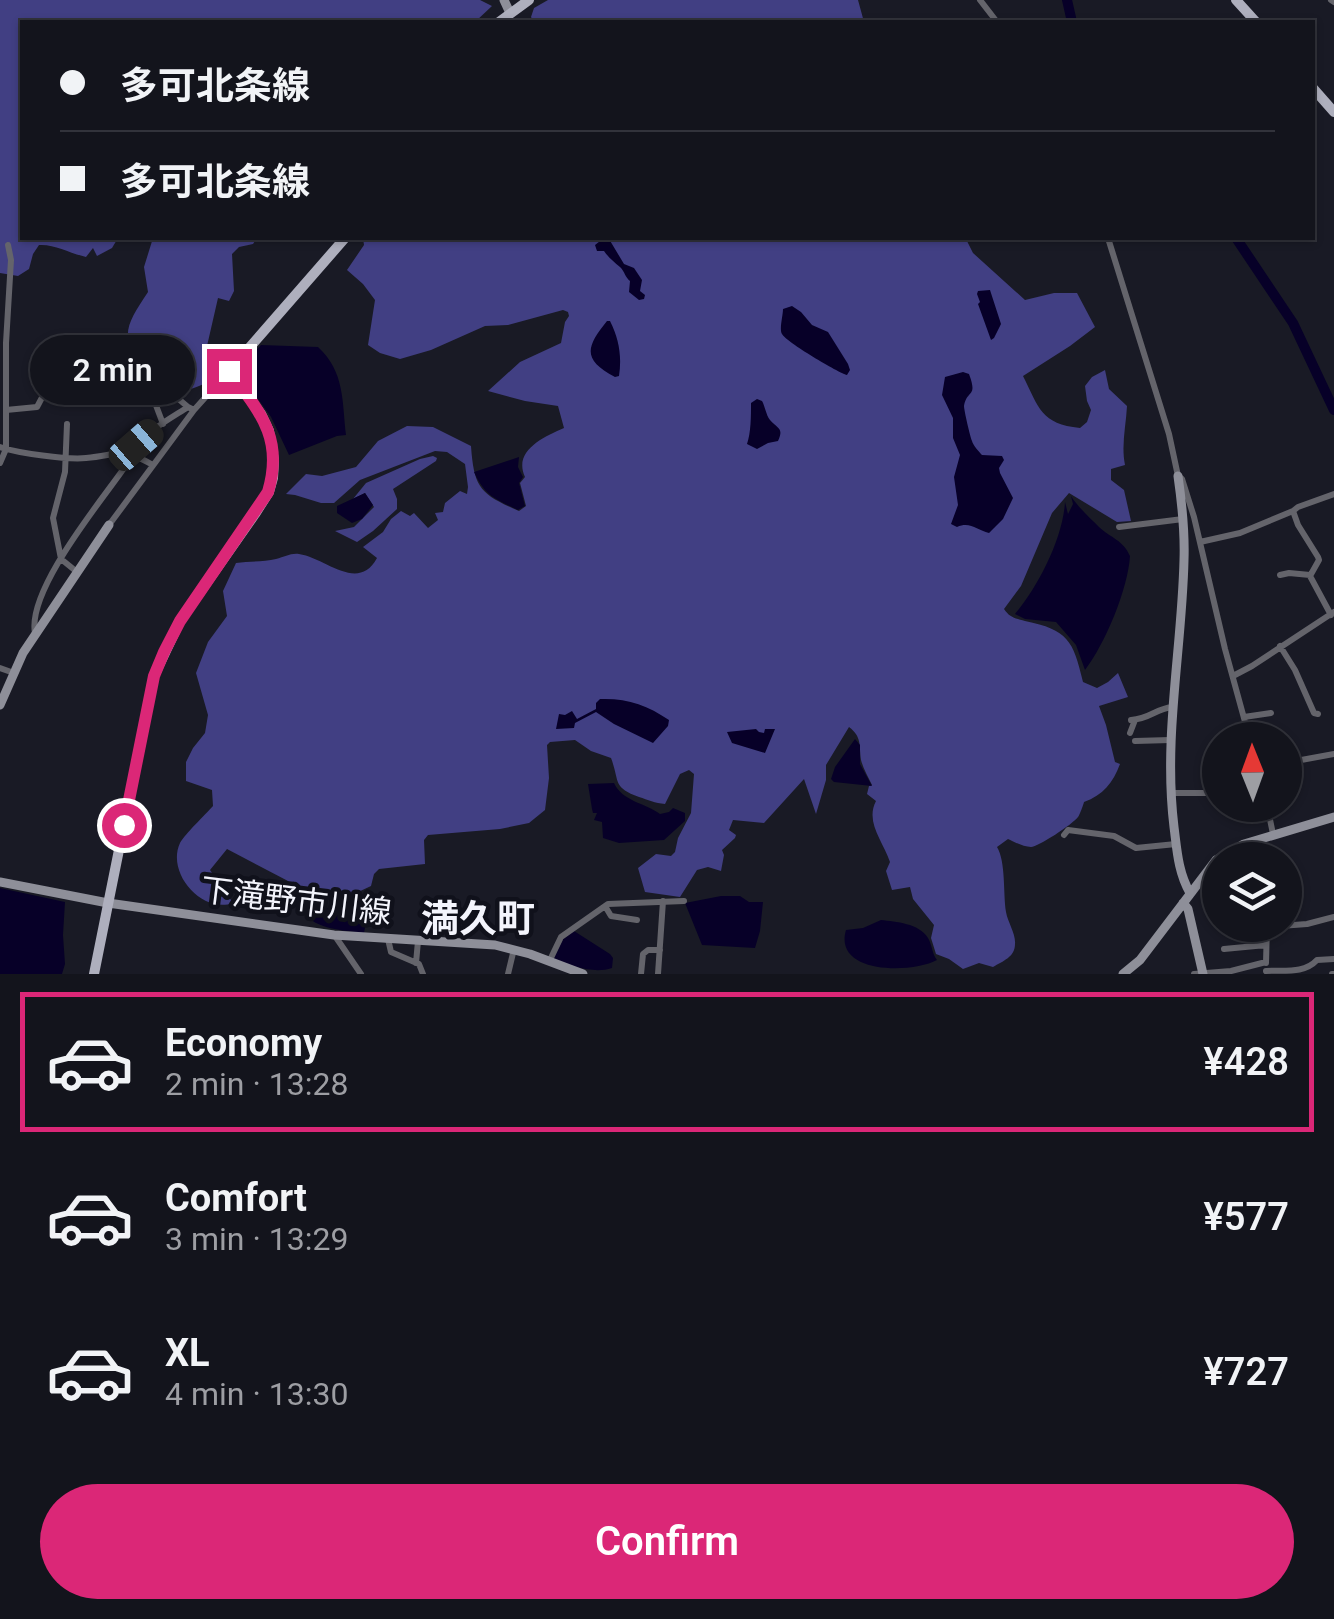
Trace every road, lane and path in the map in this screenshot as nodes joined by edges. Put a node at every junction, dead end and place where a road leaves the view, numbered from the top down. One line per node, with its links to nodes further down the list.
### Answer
1 (504, 0): 5 (main road)
2 (529, 0): 5 (main road)
3 (980, 0): 7 (street)
4 (1236, 0): 8 (main road)
5 (510, 14): 6 (main road)
6 (502, 20)
7 (995, 20)
8 (1254, 20)
9 (1315, 90): 10 (main road)
10 (1334, 112)
11 (343, 240): 15 (main road)
12 (1109, 240): 26 (street)
13 (8, 246): 18 (street)
14 (146, 361): 16 (street)
15 (229, 371): 17 (street); 67 (main road)
16 (153, 384): 17 (street); 18 (street); 20 (street)
17 (191, 408): 20 (street); 25 (street)
18 (6, 410): 21 (street)
19 (67, 424): 23 (street)
20 (163, 424): 22 (street)
21 (3, 448): 23 (street); 24 (street)
22 (132, 453): 23 (street); 25 (street); 33 (street)
23 (66, 457): 33 (street)
24 (0, 462)
25 (153, 465): 30 (street)
26 (1178, 476): 29 (main road)
27 (1334, 494): 28 (street)
28 (1293, 511): 32 (street); 36 (street)
29 (1187, 517): 31 (street); 32 (street); 46 (main road)
30 (109, 525): 34 (main road)
31 (1118, 527)
32 (1200, 542): 42 (street)
33 (61, 559): 34 (street); 38 (street)
34 (78, 572): 38 (main road)
35 (1280, 575): 36 (street)
36 (1310, 575): 37 (street)
37 (1332, 613): 39 (street)
38 (35, 634): 41 (main road)
39 (1280, 646): 42 (street); 48 (street)
40 (0, 668): 41 (street)
41 (14, 674): 45 (main road)
42 (1233, 676): 44 (street)
43 (1248, 684): 44 (street)
44 (1236, 688): 49 (street)
45 (0, 706)
46 (1172, 708): 51 (main road); 51 (street)
47 (1271, 714): 49 (street)
48 (1318, 714)
49 (1244, 717): 50 (street)
50 (1246, 722)
51 (1170, 740): 54 (main road)
52 (1334, 754): 53 (street)
53 (1302, 760)
54 (1171, 793): 55 (street); 62 (main road)
55 (1202, 793)
56 (1334, 817): 58 (main road)
57 (1270, 822): 58 (street)
58 (1272, 834): 60 (main road)
59 (1064, 836): 62 (street)
60 (1261, 839): 61 (street); 64 (main road)
61 (1261, 842)
62 (1176, 844): 64 (main road)
63 (0, 882): 67 (main road, 下滝野市川線)
64 (1190, 893): 68 (main road)
65 (684, 900): 66 (street)
66 (663, 901): 69 (street); 79 (street)
67 (108, 903): 73 (main road, 下滝野市川線); 85 (main road)
68 (1183, 903): 92 (main road); 94 (main road)
69 (605, 906): 71 (street); 82 (street)
70 (1334, 917): 72 (street)
71 (636, 920)
72 (1302, 924)
73 (334, 934): 74 (main road, 下滝野市川線); 86 (street)
74 (388, 939): 75 (main road, 下滝野市川線); 81 (street)
75 (418, 941): 77 (main road, 下滝野市川線); 81 (street)
76 (1266, 945): 78 (street); 83 (street)
77 (514, 949): 82 (main road, 下滝野市川線); 88 (street)
78 (1224, 949)
79 (660, 950): 90 (street); 91 (street)
80 (1334, 959): 84 (street)
81 (416, 962): 87 (street)
82 (548, 963): 89 (main road, 下滝野市川線)
83 (1266, 969): 84 (street); 94 (street)
84 (1313, 970)
85 (94, 974)
86 (362, 974)
87 (423, 974)
88 (508, 974)
89 (582, 974)
90 (641, 974)
91 (658, 974)
92 (1123, 974)
93 (1194, 974): 94 (street)
94 (1203, 974)

